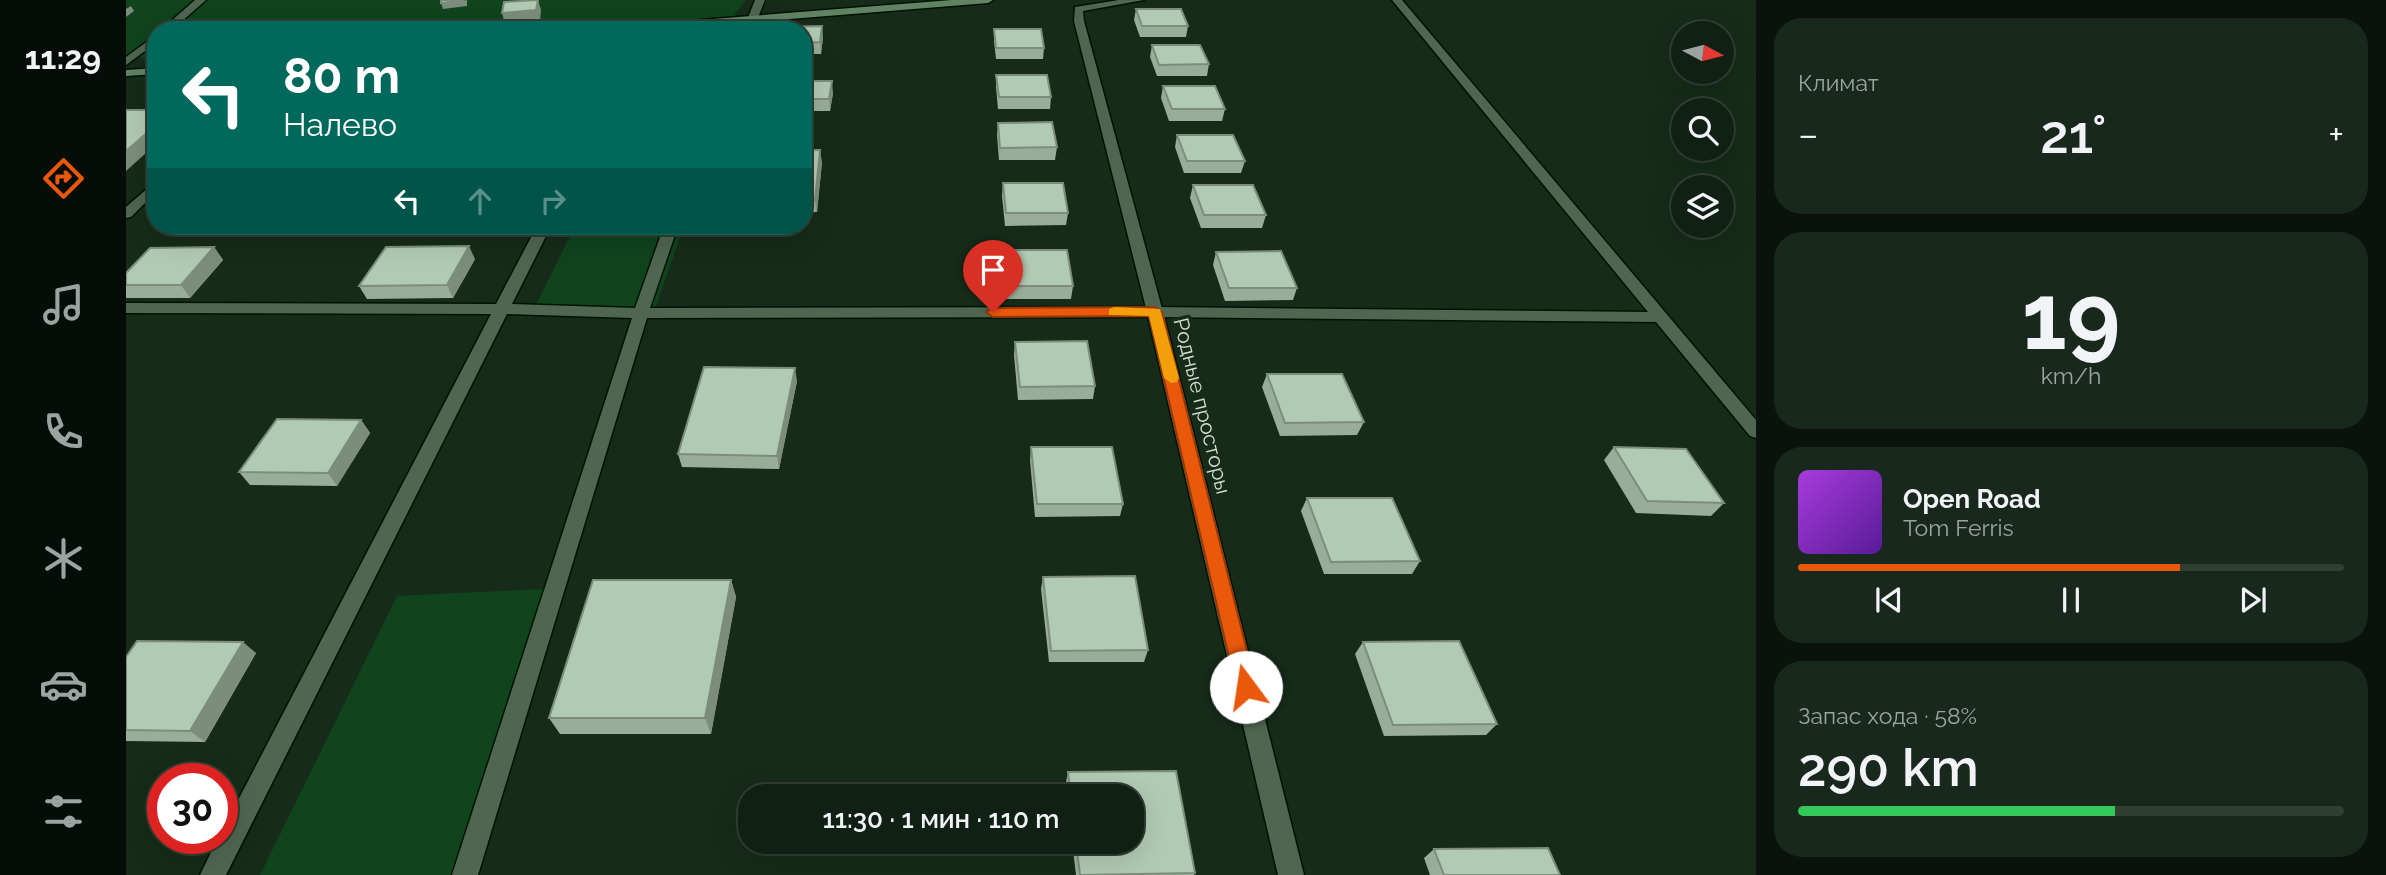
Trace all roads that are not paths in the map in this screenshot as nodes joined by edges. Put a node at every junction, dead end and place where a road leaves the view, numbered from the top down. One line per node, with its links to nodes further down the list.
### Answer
1 (201, 0): 7 (street)
2 (760, 0): 6 (street)
3 (988, 0): 6 (street)
4 (1139, 0): 19 (street, Родные просторы)
5 (1397, 0): 21 (street)
6 (752, 20): 8 (street)
7 (176, 21)
8 (738, 21)
9 (147, 45): 10 (street)
10 (126, 62)
11 (147, 71): 12 (street)
12 (126, 72)
13 (147, 194): 14 (street)
14 (126, 214)
15 (539, 235): 18 (street)
16 (668, 235): 20 (street)
17 (126, 308): 18 (street)
18 (502, 309): 20 (street); 23 (street)
19 (1155, 312): 20 (street); 21 (street); 25 (street, Родные просторы)
20 (641, 313): 24 (street)
21 (1660, 317): 22 (street)
22 (1756, 432)
23 (213, 875)
24 (465, 875)
25 (1291, 875)

